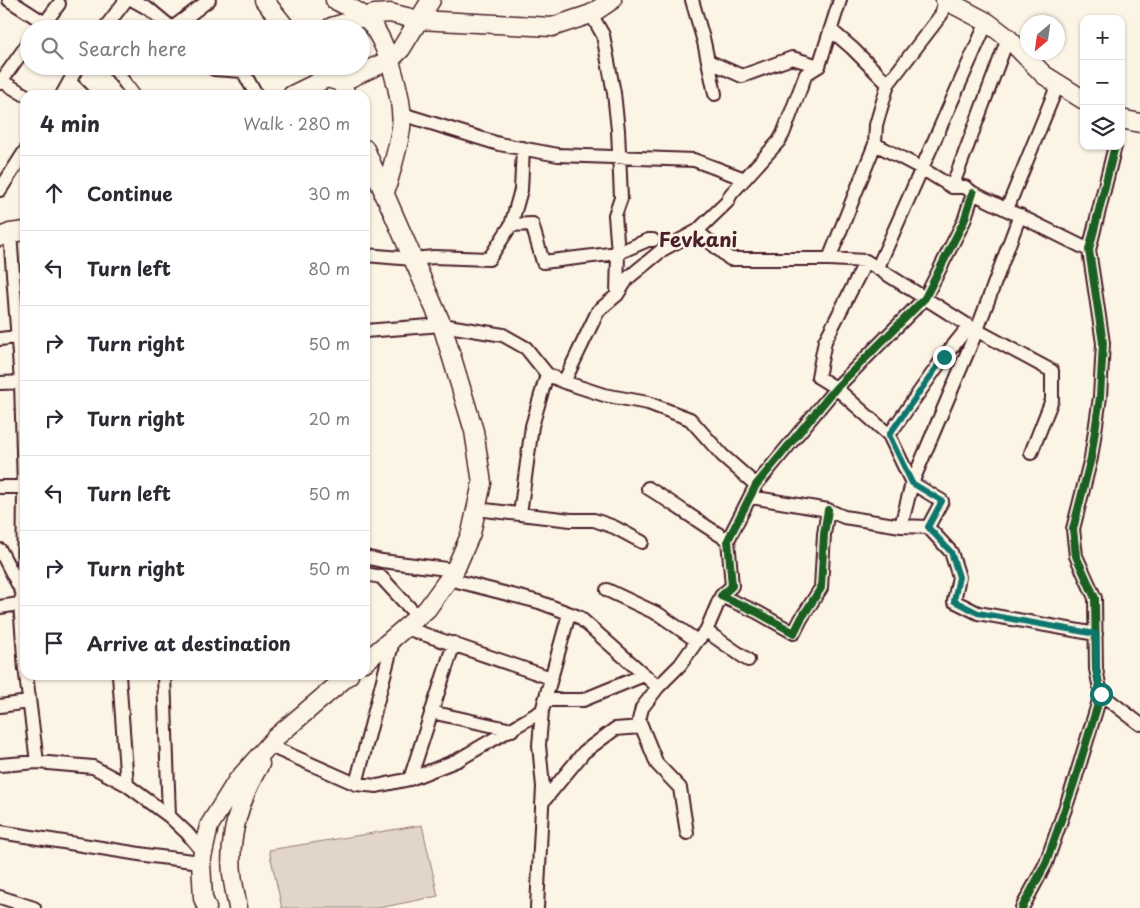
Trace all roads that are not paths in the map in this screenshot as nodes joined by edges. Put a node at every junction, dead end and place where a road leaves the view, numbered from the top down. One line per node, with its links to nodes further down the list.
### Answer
1 (9, 0): 15 (street)
2 (126, 0): 17 (street)
3 (133, 0): 18 (street)
4 (209, 0): 19 (street)
5 (264, 0): 20 (main road)
6 (334, 0): 14 (main road); 21 (main road)
7 (431, 0): 24 (main road)
8 (612, 0): 13 (main road)
9 (692, 0): 31 (street)
10 (840, 0): 27 (street)
11 (945, 0): 25 (main road); 40 (street)
12 (59, 4): 16 (street)
13 (591, 14): 24 (main road); 54 (street)
14 (365, 17): 22 (main road); 23 (main road); 24 (main road)
15 (36, 20)
16 (50, 20)
17 (111, 20)
18 (162, 20)
19 (183, 20)
20 (280, 20)
21 (332, 20)
22 (356, 20)
23 (367, 20)
24 (419, 20): 30 (main road)
25 (987, 22): 28 (main road); 57 (street)
26 (370, 23): 30 (main road)
27 (831, 30): 33 (street); 40 (street)
28 (1008, 38): 41 (main road); 59 (street)
29 (20, 54): 38 (street)
30 (390, 60): 32 (main road); 50 (main road)
31 (708, 61): 33 (street); 48 (street)
32 (370, 66)
33 (819, 66): 58 (street)
34 (74, 75): 39 (street)
35 (121, 75): 44 (street)
36 (245, 75): 45 (street)
37 (334, 78): 46 (main road)
38 (0, 81): 47 (street)
39 (70, 82): 42 (street); 43 (street)
40 (888, 84): 51 (street)
41 (1058, 84): 49 (main road); 63 (street)
42 (65, 90)
43 (78, 90)
44 (131, 90)
45 (253, 90)
46 (304, 90)
47 (20, 92)
48 (715, 94)
49 (1080, 98)
50 (402, 114): 52 (street); 62 (main road)
51 (875, 144): 57 (street); 72 (street)
52 (523, 148): 54 (street); 65 (street)
53 (1115, 150): 69 (street)
54 (620, 156): 58 (street); 70 (street)
55 (20, 159): 60 (street)
56 (370, 161): 62 (main road)
57 (921, 168): 59 (street); 74 (street)
58 (745, 179): 66 (street)
59 (952, 187): 61 (street)
60 (0, 190)
61 (973, 193): 63 (street); 76 (street)
62 (384, 196): 73 (main road)
63 (1007, 209): 64 (street)
64 (1020, 216): 69 (street); 79 (street)
65 (511, 225): 70 (street); 73 (street)
66 (697, 231): 72 (street); 75 (street)
67 (12, 233): 77 (street)
68 (654, 240): 70 (street)
69 (1089, 250): 115 (street)
70 (618, 252): 75 (street)
71 (370, 255): 73 (street)
72 (829, 258): 74 (street)
73 (413, 259): 78 (main road)
74 (872, 264): 76 (street); 87 (street)
75 (617, 295): 85 (street)
76 (926, 298): 79 (street); 87 (street)
77 (20, 325)
78 (442, 325): 80 (street); 83 (street); 96 (main road)
79 (973, 328): 88 (street); 89 (street); 90 (street)
80 (370, 331)
81 (20, 336): 82 (street)
82 (0, 339)
83 (547, 374): 85 (street); 98 (street)
84 (20, 382): 86 (street)
85 (564, 382): 91 (street)
86 (0, 383)
87 (836, 388): 88 (street); 91 (street)
88 (889, 435): 90 (street)
89 (1031, 453)
90 (912, 483): 99 (street); 100 (street)
91 (756, 485): 95 (street)
92 (0, 487): 93 (street)
93 (20, 487)
94 (648, 488): 101 (street)
95 (751, 497): 97 (street); 101 (street)
96 (476, 509): 98 (street); 105 (main road)
97 (828, 510): 99 (street); 109 (street)
98 (520, 514): 102 (street)
99 (900, 526): 100 (street)
100 (928, 527): 115 (street)
101 (728, 540): 109 (street)
102 (642, 542)
103 (0, 550): 108 (street)
104 (370, 558): 105 (street)
105 (452, 574): 112 (street); 113 (main road)
106 (370, 575): 113 (street)
107 (607, 590): 116 (street)
108 (20, 595)
109 (722, 596): 114 (street)
110 (20, 601): 111 (street)
111 (0, 607)
112 (569, 614): 120 (street); 121 (street)
113 (406, 627): 117 (street); 118 (main road); 139 (street)
114 (706, 631): 116 (street); 119 (street)
115 (1096, 634): 127 (street)
116 (697, 641): 126 (street)
117 (454, 643): 121 (street); 131 (street)
118 (370, 658)
119 (748, 660)
120 (644, 675): 126 (street); 130 (street)
121 (551, 678): 130 (street)
122 (26, 680): 128 (street)
123 (119, 680): 140 (street)
124 (164, 680): 142 (street)
125 (343, 680): 135 (main road)
126 (658, 687): 133 (street)
127 (1101, 694): 132 (street); 151 (street)
128 (28, 702): 129 (street); 136 (street)
129 (0, 706)
130 (543, 706): 134 (street); 141 (street)
131 (432, 712): 134 (street); 138 (street)
132 (1140, 724)
133 (641, 727): 141 (street); 144 (street)
134 (512, 730): 138 (street)
135 (272, 742): 139 (street); 145 (main road); 149 (main road)
136 (37, 762): 137 (street); 140 (street)
137 (0, 765)
138 (410, 779): 139 (street)
139 (356, 784)
140 (127, 785): 142 (street)
141 (542, 803): 150 (street)
142 (169, 816): 145 (street)
143 (0, 832): 145 (street)
144 (687, 833)
145 (202, 857): 147 (main road)
146 (0, 897): 148 (street)
147 (202, 905)
148 (34, 908)
149 (238, 908)
150 (537, 908)
151 (1022, 908)

